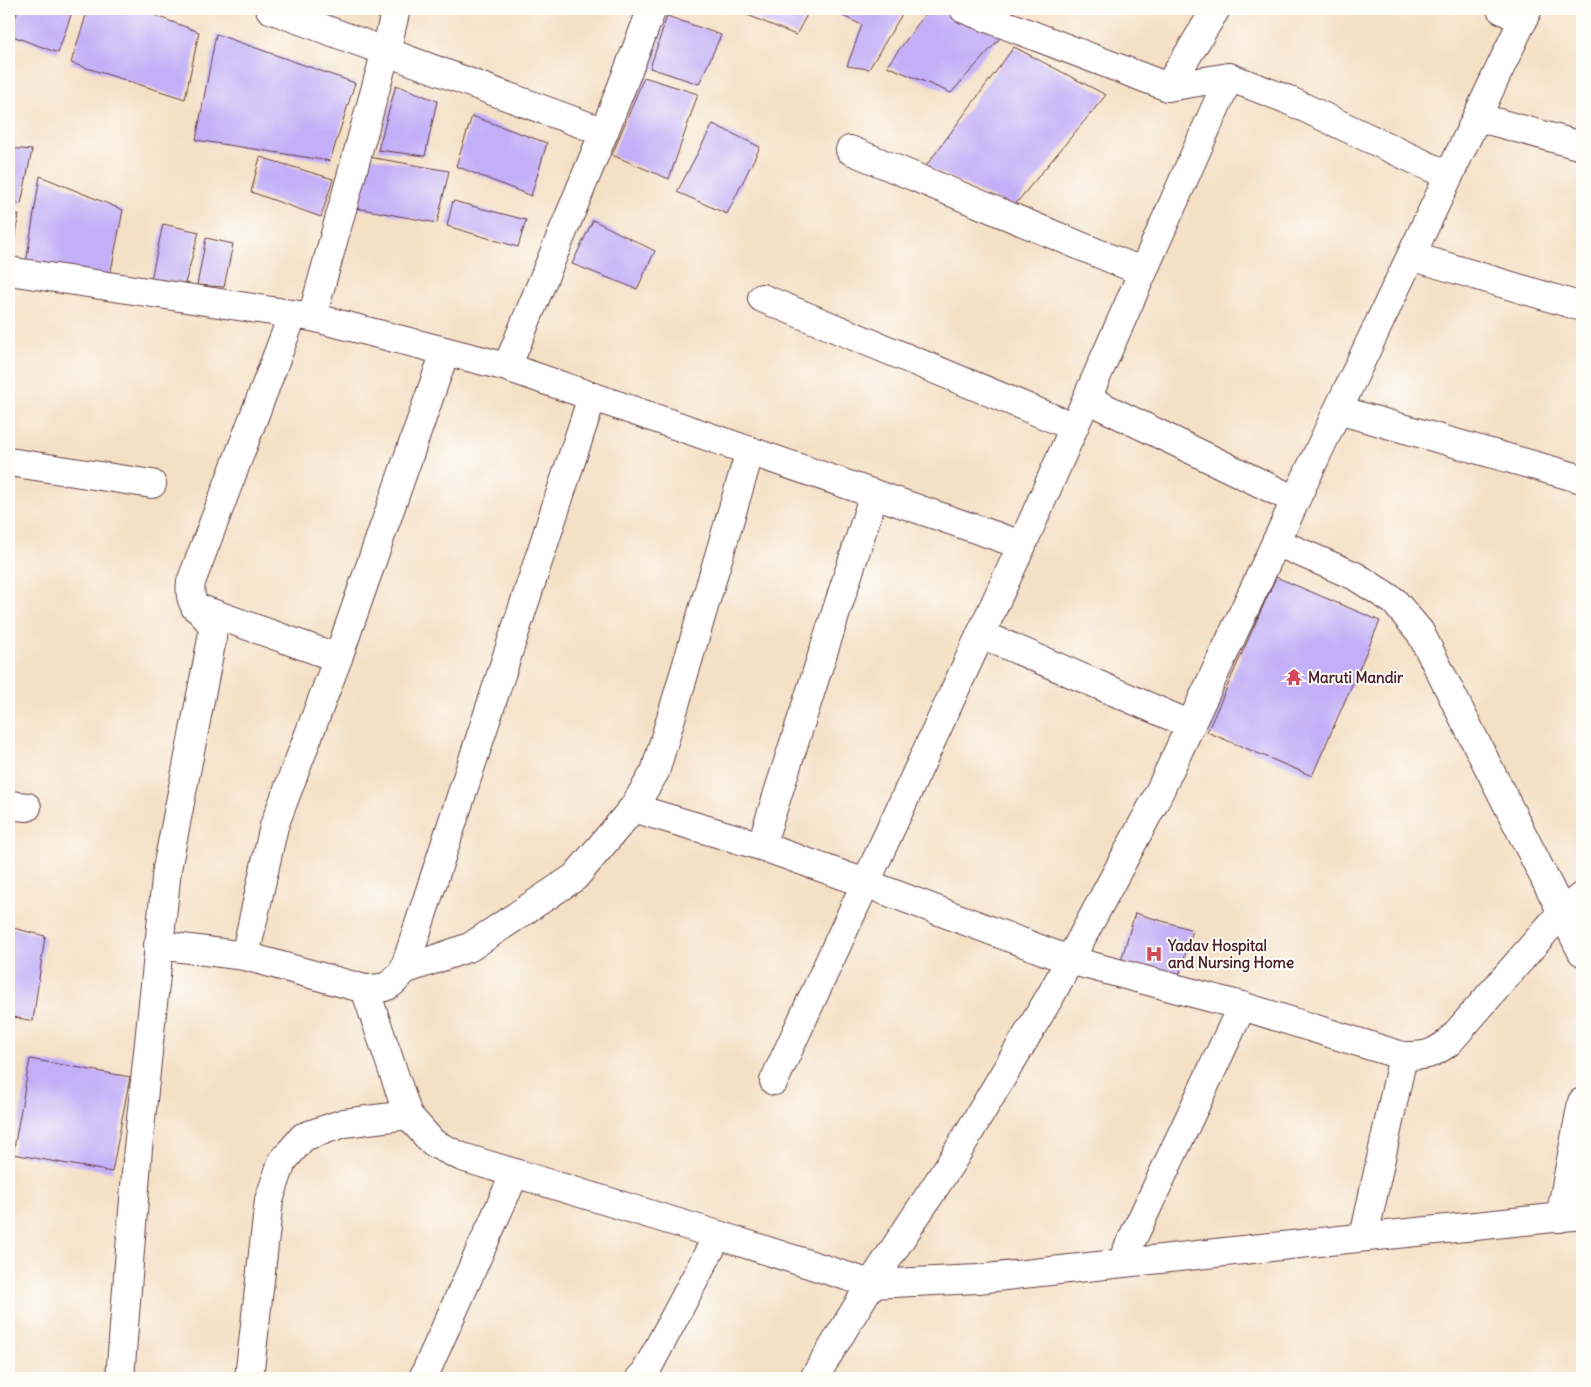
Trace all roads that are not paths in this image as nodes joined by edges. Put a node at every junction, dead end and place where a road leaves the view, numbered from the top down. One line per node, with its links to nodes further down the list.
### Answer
1 (270, 9): 7 (street)
2 (396, 9): 7 (street)
3 (652, 9): 11 (street)
4 (964, 9): 9 (street)
5 (1216, 9): 9 (street)
6 (1517, 13): 10 (street)
7 (386, 51): 11 (street); 20 (street)
8 (1229, 77): 9 (street); 14 (street); 17 (street)
9 (1168, 88)
10 (1477, 117): 12 (street); 14 (street)
11 (604, 132): 22 (street)
12 (1582, 146)
13 (850, 150): 17 (street)
14 (1449, 176): 15 (street)
15 (1411, 256): 19 (street); 25 (street)
16 (9, 271): 20 (street)
17 (1143, 272): 24 (street)
18 (762, 298): 26 (street)
19 (1582, 307)
20 (302, 316): 21 (street); 35 (street)
21 (445, 352): 22 (street); 37 (street)
22 (506, 367): 23 (street)
23 (592, 397): 27 (street); 47 (street)
24 (1087, 399): 26 (street); 32 (street)
25 (1338, 410): 29 (street); 32 (street)
26 (1074, 427): 34 (street)
27 (750, 451): 31 (street); 39 (street)
28 (9, 462): 30 (street)
29 (1582, 479)
30 (152, 484)
31 (874, 494): 34 (street); 40 (street)
32 (1295, 500): 33 (street)
33 (1276, 542): 38 (street); 42 (street)
34 (1022, 545): 36 (street)
35 (195, 607): 37 (street); 43 (street)
36 (981, 634): 38 (street); 41 (street)
37 (338, 658): 45 (street)
38 (1191, 725): 46 (street)
39 (632, 808): 40 (street); 47 (street)
40 (761, 846): 41 (street)
41 (865, 883): 46 (street); 51 (street)
42 (1573, 904): 44 (street); 50 (street)
43 (158, 945): 45 (street); 60 (street)
44 (1582, 952)
45 (245, 956): 48 (street)
46 (1069, 960): 49 (street); 59 (street)
47 (404, 970): 48 (street)
48 (365, 989): 53 (street)
49 (1242, 1006): 50 (street); 58 (street)
50 (1403, 1056): 57 (street)
51 (774, 1081)
52 (1582, 1102): 55 (street)
53 (408, 1115): 54 (street); 61 (street)
54 (515, 1173): 56 (street); 62 (street)
55 (1571, 1216): 57 (street)
56 (718, 1235): 59 (street); 63 (street)
57 (1364, 1237): 58 (street)
58 (1121, 1263): 59 (street)
59 (871, 1284): 64 (street)
60 (120, 1378)
61 (249, 1378)
62 (424, 1378)
63 (640, 1378)
64 (814, 1378)

